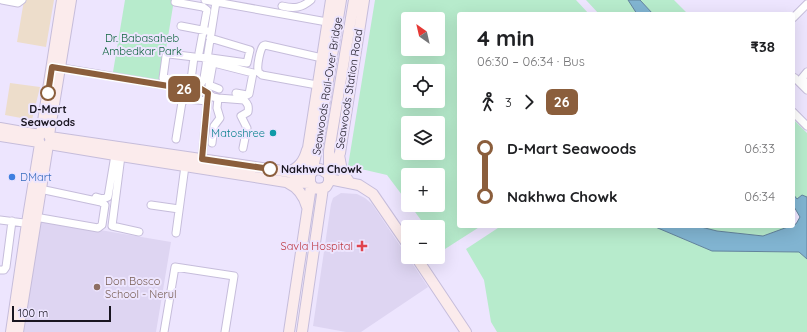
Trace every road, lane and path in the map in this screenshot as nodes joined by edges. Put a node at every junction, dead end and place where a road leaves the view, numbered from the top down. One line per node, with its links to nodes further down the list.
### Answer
1 (2, 0): 2 (street)
2 (22, 0)
3 (62, 0): 25 (street)
4 (71, 0): 25 (street)
5 (205, 0): 12 (street)
6 (311, 0): 14 (street)
7 (331, 0): 18 (street)
8 (341, 0): 52 (street, Seawoods Rail-Over Bridge)
9 (354, 0): 51 (street, Seawoods Rail-Over Bridge)
10 (364, 0): 46 (street, Seawoods Station Road)
11 (175, 2): 20 (street)
12 (216, 2): 13 (street); 21 (street)
13 (239, 3): 16 (street)
14 (283, 3): 16 (street)
15 (807, 4): 17 (street)
16 (281, 13): 18 (street)
17 (795, 16)
18 (327, 22): 24 (street)
19 (181, 26): 20 (street)
20 (204, 30): 21 (street); 23 (street)
21 (211, 35): 23 (street); 23 (street)
22 (168, 49): 23 (street)
23 (204, 58): 28 (street); 28 (street); 31 (street); 32 (street); 34 (street)
24 (322, 58): 30 (street); 30 (street)
25 (56, 67): 28 (street); 41 (street)
26 (807, 72): 29 (street)
27 (795, 78): 33 (street)
28 (162, 82): 31 (street)
29 (807, 84)
30 (318, 85): 45 (street)
31 (198, 87): 35 (street)
32 (219, 89)
33 (807, 90)
34 (236, 93)
35 (207, 97): 36 (street); 42 (street); 48 (street)
36 (218, 98): 43 (street); 44 (street)
37 (795, 114): 38 (street)
38 (807, 125)
39 (0, 128): 41 (street)
40 (0, 136): 41 (street)
41 (45, 139): 47 (street); 48 (street); 54 (street); 61 (street)
42 (176, 139)
43 (212, 143)
44 (244, 148)
45 (308, 148): 50 (street); 52 (street)
46 (340, 153): 51 (street, Seawoods Station Road); 53 (street)
47 (118, 156): 49 (street); 54 (street); 62 (street)
48 (202, 159): 50 (street)
49 (185, 166): 50 (street); 57 (street)
50 (287, 177): 52 (street); 58 (street)
51 (329, 177): 52 (street); 53 (street); 55 (street)
52 (311, 178): 55 (street); 58 (street)
53 (350, 182): 64 (street)
54 (40, 188): 61 (street); 61 (street)
55 (323, 188): 72 (street)
56 (150, 205): 57 (street)
57 (179, 209): 63 (street)
58 (308, 209): 71 (street)
59 (0, 220): 60 (street)
60 (12, 221): 61 (street); 66 (street)
61 (32, 221): 67 (street); 68 (street)
62 (139, 232)
63 (176, 233)
64 (401, 234)
65 (421, 264): 73 (street)
66 (0, 270)
67 (11, 332)
68 (18, 332)
69 (164, 332): 70 (street)
70 (225, 332)
71 (288, 332)
72 (302, 332)
73 (466, 332)

